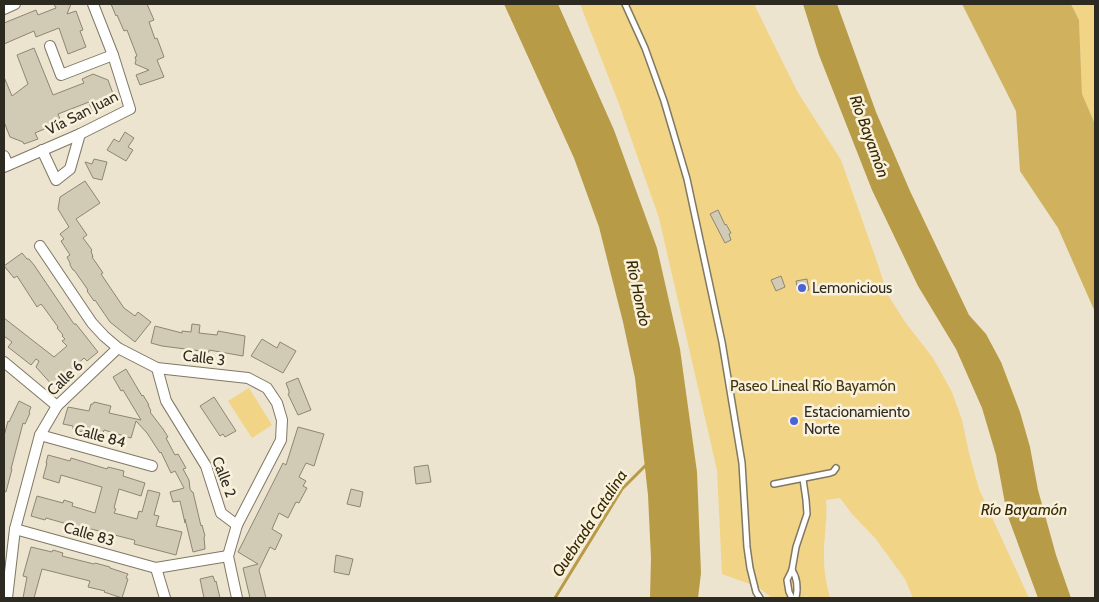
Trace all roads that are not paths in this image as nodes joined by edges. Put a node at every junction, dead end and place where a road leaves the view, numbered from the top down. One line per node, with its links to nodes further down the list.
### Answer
1 (15, 4): 4 (street)
2 (93, 4): 6 (street, Vía San Juan)
3 (625, 4): 28 (lane)
4 (4, 9)
5 (50, 46): 6 (street)
6 (113, 54): 7 (street, Vía San Juan)
7 (80, 134): 8 (street, Vía San Juan); 8 (street)
8 (42, 150): 9 (street, Vía San Juan)
9 (5, 163)
10 (40, 246): 11 (street, Calle 3)
11 (118, 348): 13 (street, Calle 3); 14 (street, Calle 6)
12 (4, 362): 14 (street)
13 (157, 368): 20 (street, Calle 2); 20 (street, Calle 3)
14 (57, 406): 15 (street, Calle 6)
15 (40, 435): 16 (street, Calle 84); 21 (street, Calle 6)
16 (152, 466)
17 (836, 468): 18 (lane)
18 (803, 479): 19 (lane); 24 (lane)
19 (774, 484)
20 (237, 525): 22 (street)
21 (15, 529): 23 (street, Calle 83); 25 (street, Calle 6)
22 (228, 556): 23 (street); 27 (street)
23 (156, 568): 26 (street)
24 (792, 570): 29 (lane); 30 (lane)
25 (7, 598)
26 (165, 598)
27 (237, 598)
28 (760, 598)
29 (792, 598)
30 (796, 598)

